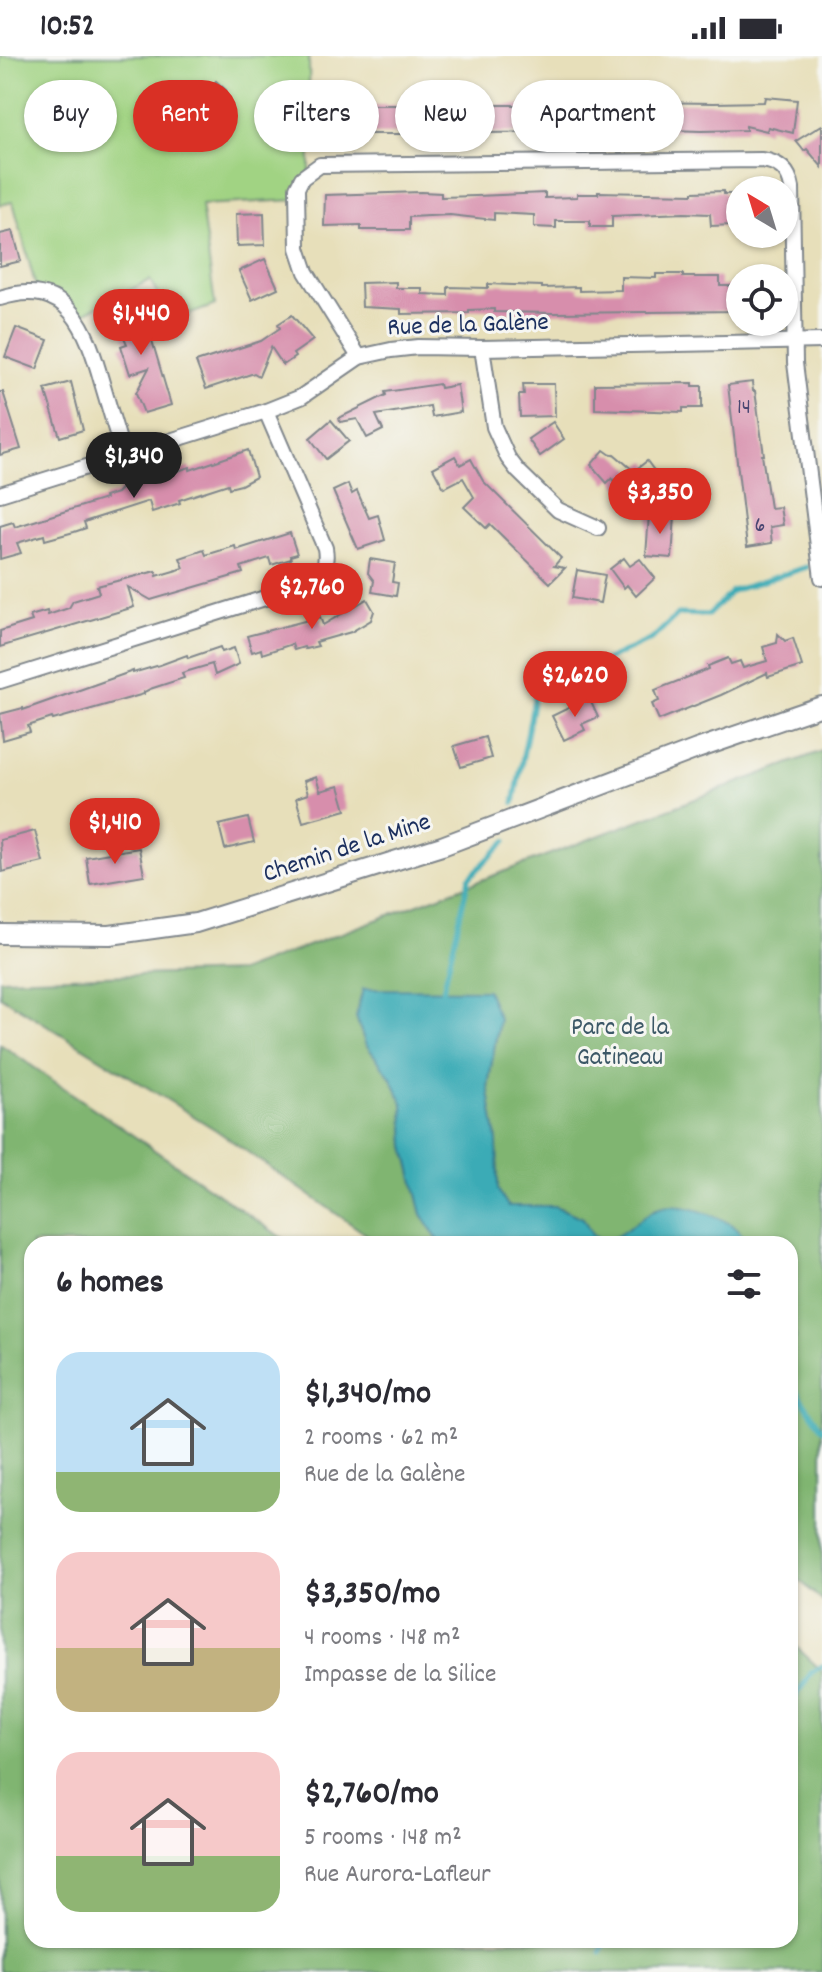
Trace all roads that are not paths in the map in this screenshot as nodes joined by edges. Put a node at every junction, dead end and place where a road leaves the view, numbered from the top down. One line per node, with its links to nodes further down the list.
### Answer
1 (0, 298): 7 (street)
2 (822, 341): 3 (street, Rue de la Galène)
3 (794, 343): 4 (street, Rue de la Galène); 5 (street); 10 (street)
4 (482, 348): 5 (street, Rue de la Galène); 9 (street)
5 (359, 357): 6 (street, Rue de la Galène)
6 (266, 411): 7 (street, Rue de la Galène); 11 (street)
7 (123, 454): 8 (street, Rue de la Galène)
8 (0, 494)
9 (598, 528)
10 (822, 578)
11 (0, 681)
12 (822, 706): 13 (street, Chemin de la Mine)
13 (0, 934)

